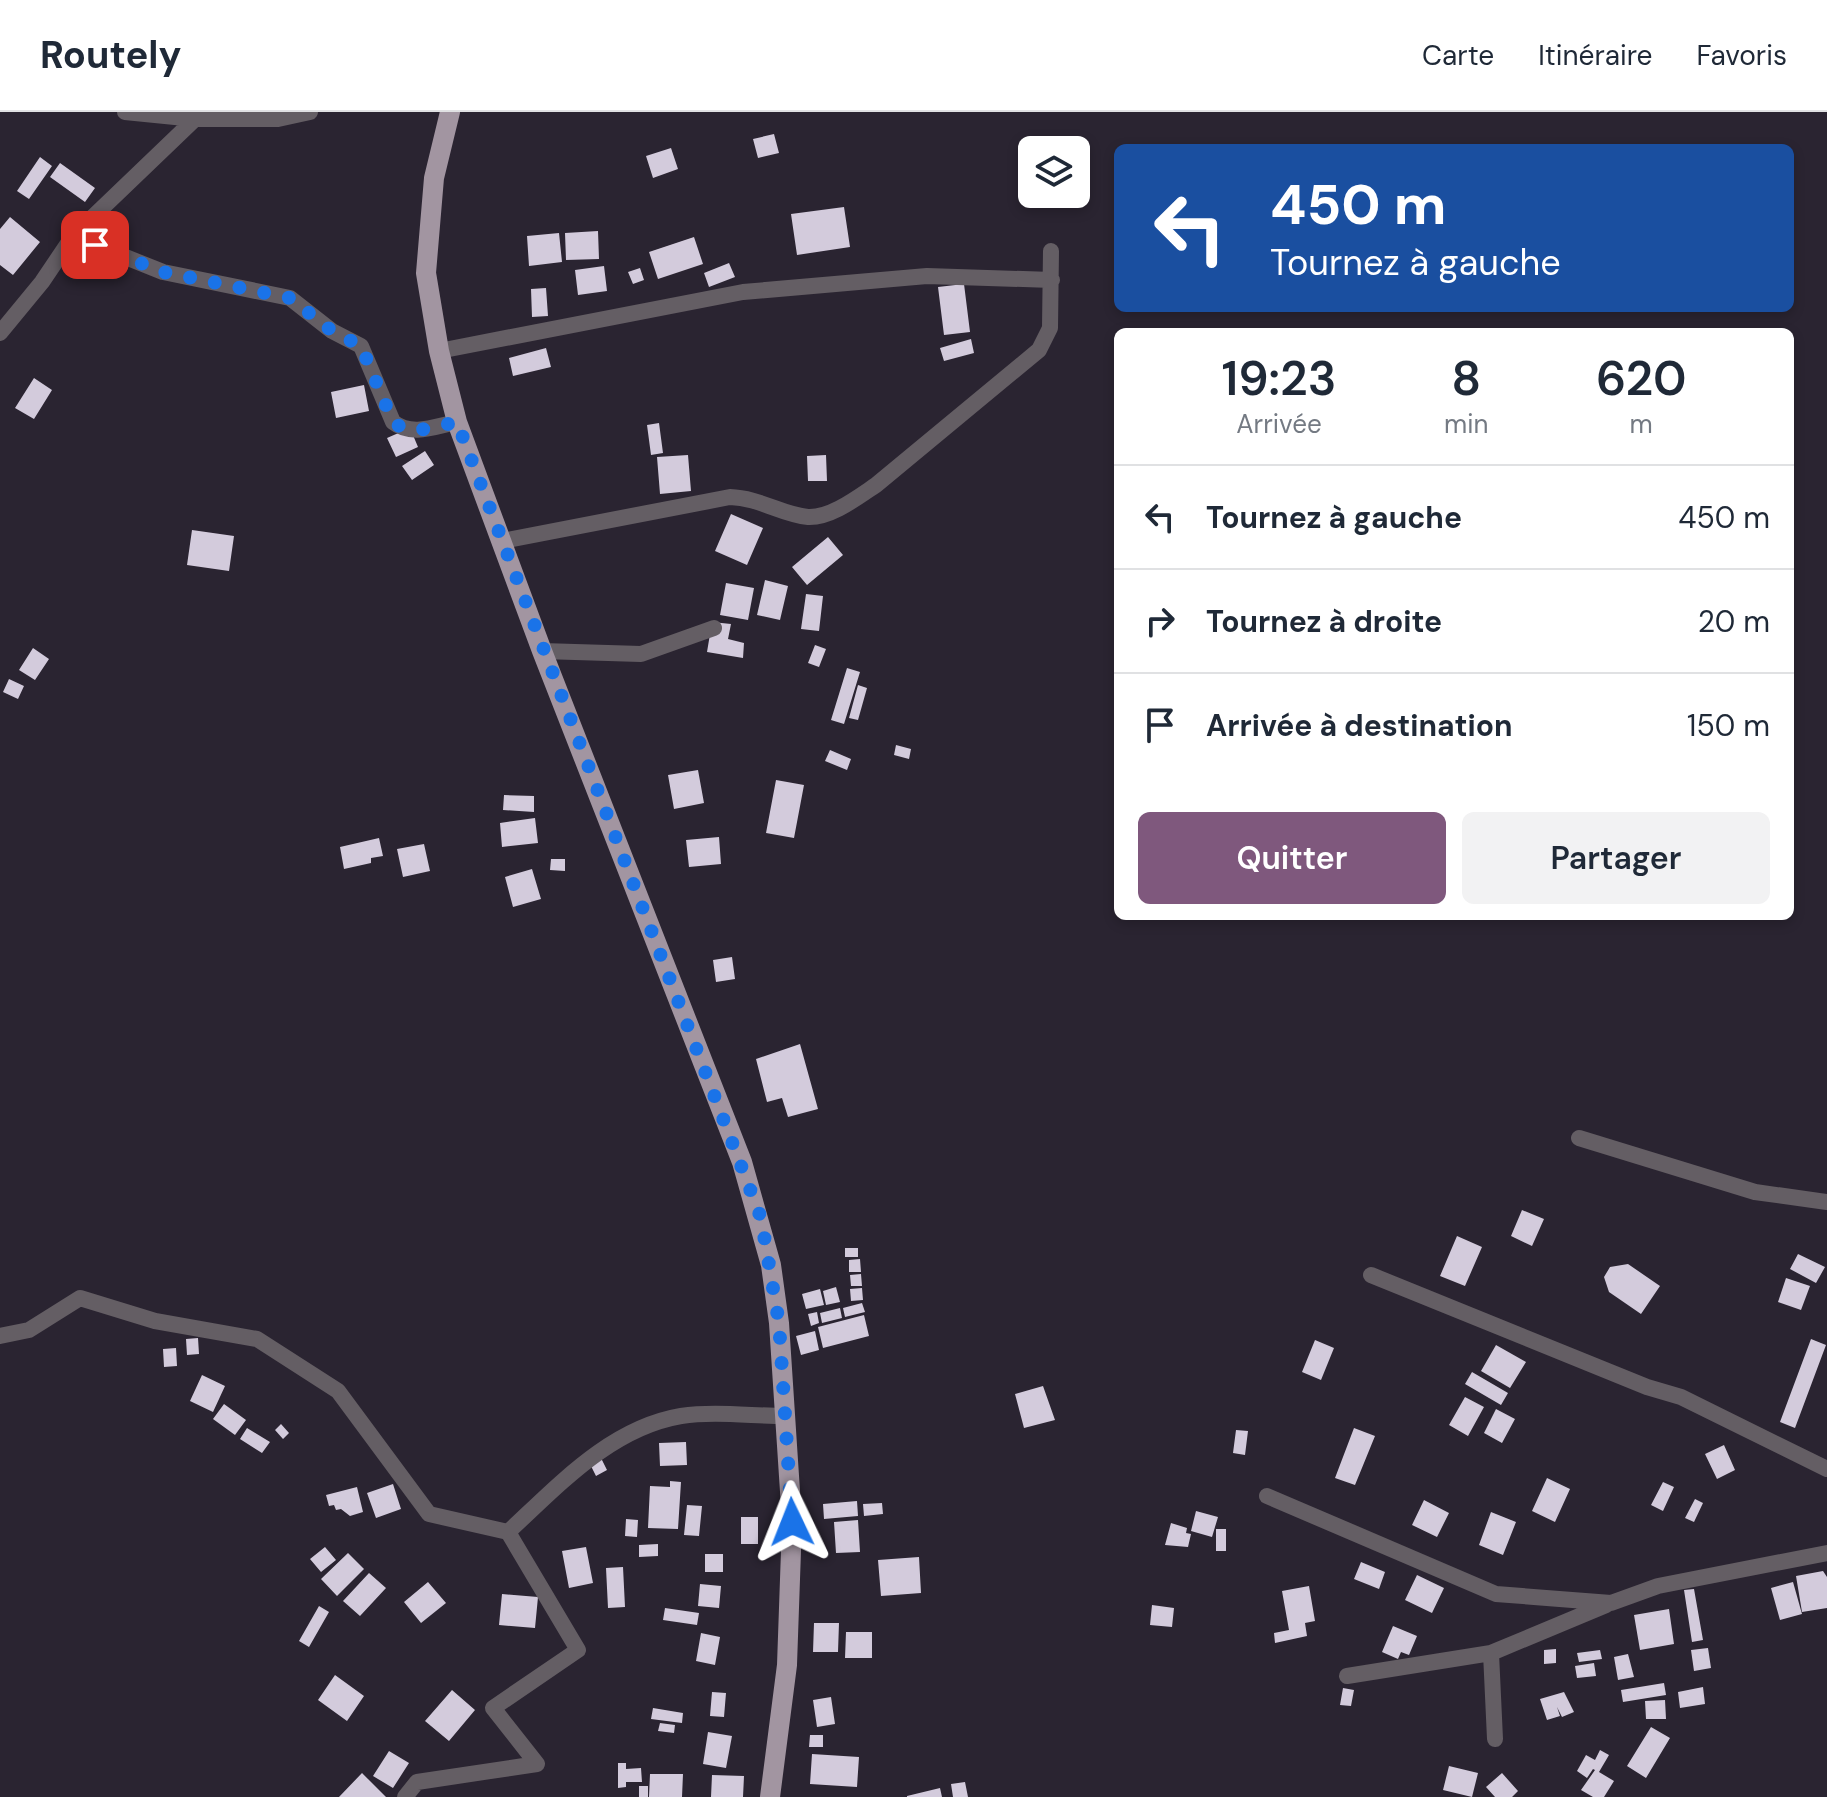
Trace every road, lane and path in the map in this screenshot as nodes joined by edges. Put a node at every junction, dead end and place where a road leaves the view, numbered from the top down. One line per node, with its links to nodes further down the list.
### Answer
1 (125, 112): 4 (street)
2 (310, 112): 4 (street)
3 (450, 112): 9 (main road)
4 (195, 119): 5 (street)
5 (73, 236): 8 (street); 10 (street)
6 (1051, 251): 7 (street)
7 (1052, 280): 9 (street); 11 (street)
8 (0, 333)
9 (439, 351): 10 (main road)
10 (457, 422): 11 (main road)
11 (502, 541): 13 (main road)
12 (714, 628): 13 (street)
13 (542, 651): 18 (main road)
14 (1579, 1138): 15 (street)
15 (1827, 1202)
16 (1371, 1275): 19 (street)
17 (0, 1336): 21 (street)
18 (786, 1416): 21 (street); 28 (main road)
19 (1827, 1469)
20 (1267, 1496): 23 (street)
21 (508, 1532): 27 (street)
22 (1827, 1553): 23 (street)
23 (1611, 1603): 24 (street)
24 (1491, 1653): 25 (street); 26 (street)
25 (1347, 1676)
26 (1495, 1739)
27 (405, 1797)
28 (770, 1797)

